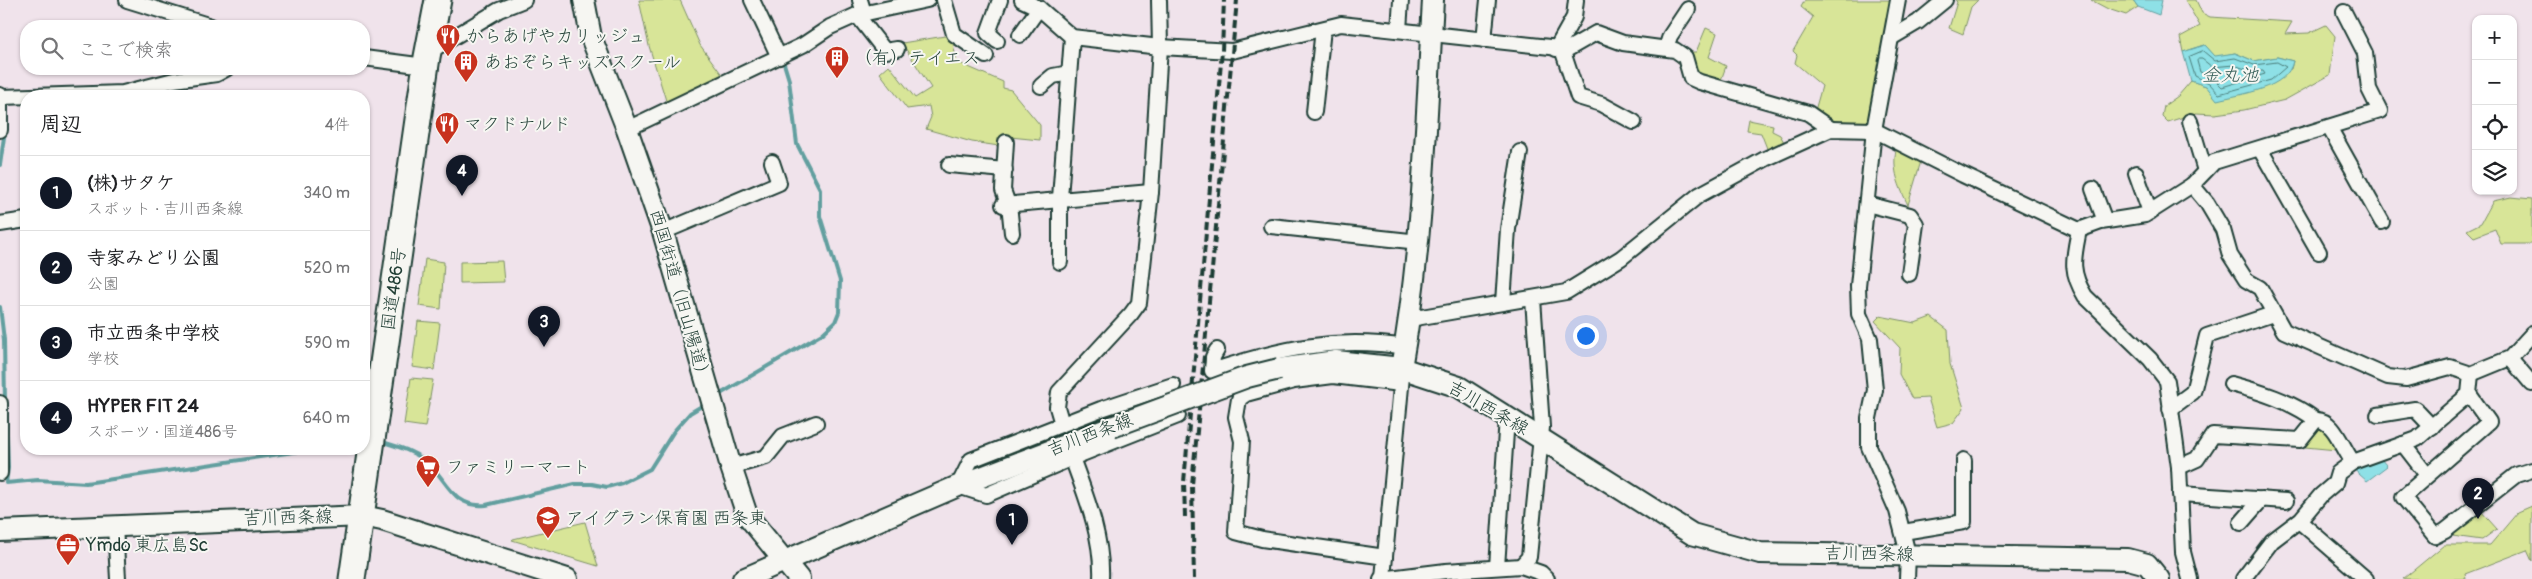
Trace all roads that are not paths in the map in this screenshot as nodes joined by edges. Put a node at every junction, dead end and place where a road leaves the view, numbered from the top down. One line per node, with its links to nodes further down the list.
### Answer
1 (127, 0): 21 (street)
2 (438, 0): 37 (highway, 国道486号)
3 (524, 0): 37 (street)
4 (584, 0): 48 (main road, 西国街道（旧山陽道）)
5 (752, 0): 35 (street)
6 (927, 0): 18 (street)
7 (944, 0): 34 (street)
8 (1000, 0): 29 (street)
9 (1022, 0): 17 (street)
10 (1159, 0): 30 (street)
11 (1400, 0): 23 (street)
12 (1433, 0): 24 (main road)
13 (1488, 0): 28 (street)
14 (1576, 0): 33 (street)
15 (1898, 0): 27 (street)
16 (1945, 0): 27 (street)
17 (1039, 8): 25 (street); 26 (street)
18 (860, 9): 32 (street); 35 (street)
19 (1688, 9): 31 (street)
20 (2344, 12): 47 (street)
21 (192, 20)
22 (1323, 29): 23 (street); 30 (street); 44 (street)
23 (1399, 30): 24 (street)
24 (1431, 34): 28 (street); 75 (main road)
25 (1020, 36)
26 (1072, 37): 30 (street); 38 (street)
27 (1891, 38): 51 (street)
28 (1484, 40): 33 (street)
29 (997, 41)
30 (1160, 48): 62 (street)
31 (1666, 48): 33 (street); 49 (street)
32 (897, 49)
33 (1559, 49): 45 (street)
34 (986, 56)
35 (779, 57): 48 (street)
36 (370, 58): 37 (street)
37 (426, 59): 121 (highway, 国道486号)
38 (1069, 73): 40 (street); 63 (street)
39 (210, 75): 41 (street)
40 (1042, 86)
41 (135, 90)
42 (0, 96): 43 (street); 50 (street)
43 (20, 96)
44 (1314, 112)
45 (1634, 122)
46 (2190, 122): 58 (street)
47 (2330, 127): 53 (street); 69 (street)
48 (627, 129): 73 (main road, 西国街道（旧山陽道）)
49 (1830, 129): 51 (street); 79 (street)
50 (0, 130)
51 (1874, 130): 65 (street); 72 (street)
52 (1006, 142): 57 (street)
53 (2260, 149): 58 (street); 76 (street)
54 (1520, 152): 80 (street)
55 (772, 162): 73 (street)
56 (949, 165): 57 (street)
57 (1005, 170): 64 (street)
58 (2205, 171): 60 (street)
59 (2136, 173): 66 (street)
60 (2192, 185): 66 (street); 81 (street)
61 (2093, 189): 68 (street)
62 (1151, 192): 63 (street); 103 (street)
63 (1060, 198): 64 (street); 77 (street)
64 (1007, 204): 74 (street)
65 (1867, 204): 78 (street); 126 (street)
66 (2150, 212): 68 (street)
67 (20, 221): 70 (street)
68 (2104, 221): 72 (street)
69 (2382, 222)
70 (1, 224)
71 (1272, 226): 75 (street)
72 (2079, 230): 97 (street)
73 (663, 232): 112 (main road, 西国街道（旧山陽道）)
74 (1012, 233)
75 (1419, 242): 82 (main road)
76 (2319, 252)
77 (1060, 262)
78 (1909, 274)
79 (1533, 299): 80 (street); 107 (street)
80 (1503, 302): 82 (street)
81 (2273, 314): 88 (street); 97 (street)
82 (1410, 319): 84 (main road)
83 (2532, 334): 86 (street)
84 (1405, 347): 87 (street); 89 (main road)
85 (1216, 350): 87 (street)
86 (2510, 358): 88 (street); 91 (street)
87 (1231, 364): 95 (street)
88 (2471, 374): 93 (street)
89 (1401, 376): 95 (street); 100 (main road, 吉川西条線); 117 (main road, 吉川西条線, bridge); 128 (street)
90 (2231, 384): 101 (street)
91 (2532, 384)
92 (1173, 385): 94 (street)
93 (2469, 394): 105 (street); 116 (street)
94 (1139, 396): 103 (street); 104 (street)
95 (1242, 396): 128 (street)
96 (0, 403): 106 (street)
97 (2170, 408): 113 (street)
98 (2378, 415): 105 (street)
99 (1178, 416): 104 (street)
100 (1507, 417): 107 (main road, 吉川西条線); 131 (street)
101 (2316, 420): 111 (street); 113 (street)
102 (816, 423): 112 (street)
103 (1062, 424): 117 (street)
104 (1150, 427): 109 (street)
105 (2432, 427): 108 (street)
106 (1, 433): 115 (street)
107 (1542, 439): 127 (main road, 吉川西条線); 130 (street)
108 (2403, 444): 111 (street); 116 (street)
109 (1072, 458): 117 (street); 139 (street)
110 (1964, 460): 126 (street)
111 (2353, 462): 122 (street)
112 (730, 467): 129 (main road, 西国街道（旧山陽道）)
113 (2179, 467): 118 (street)
114 (2532, 470): 116 (street)
115 (0, 473)
116 (2427, 475)
117 (958, 486): 129 (main road, 吉川西条線)
118 (2180, 494): 119 (street); 143 (street)
119 (2262, 499): 120 (street); 123 (street)
120 (2286, 501)
121 (363, 516): 124 (main road, 吉川西条線); 135 (highway, 国道486号); 136 (main road, 吉川西条線)
122 (2299, 521): 144 (street); 145 (street)
123 (2241, 522)
124 (115, 526): 125 (main road, 吉川西条線); 134 (street)
125 (0, 531)
126 (1902, 532): 127 (street)
127 (1908, 554): 132 (main road, 吉川西条線); 142 (street)
128 (1385, 557): 140 (street)
129 (785, 562): 137 (main road, 吉川西条線); 138 (main road, 西国街道（旧山陽道）)
130 (1521, 566): 131 (street); 141 (street)
131 (1497, 567): 133 (street)
132 (2156, 573)
133 (1406, 577): 140 (street)
134 (118, 579)
135 (352, 579)
136 (567, 579)
137 (743, 579)
138 (799, 579)
139 (1101, 579)
140 (1382, 579)
141 (1547, 579)
142 (1907, 579)
143 (2190, 579)
144 (2243, 579)
145 (2366, 579)

